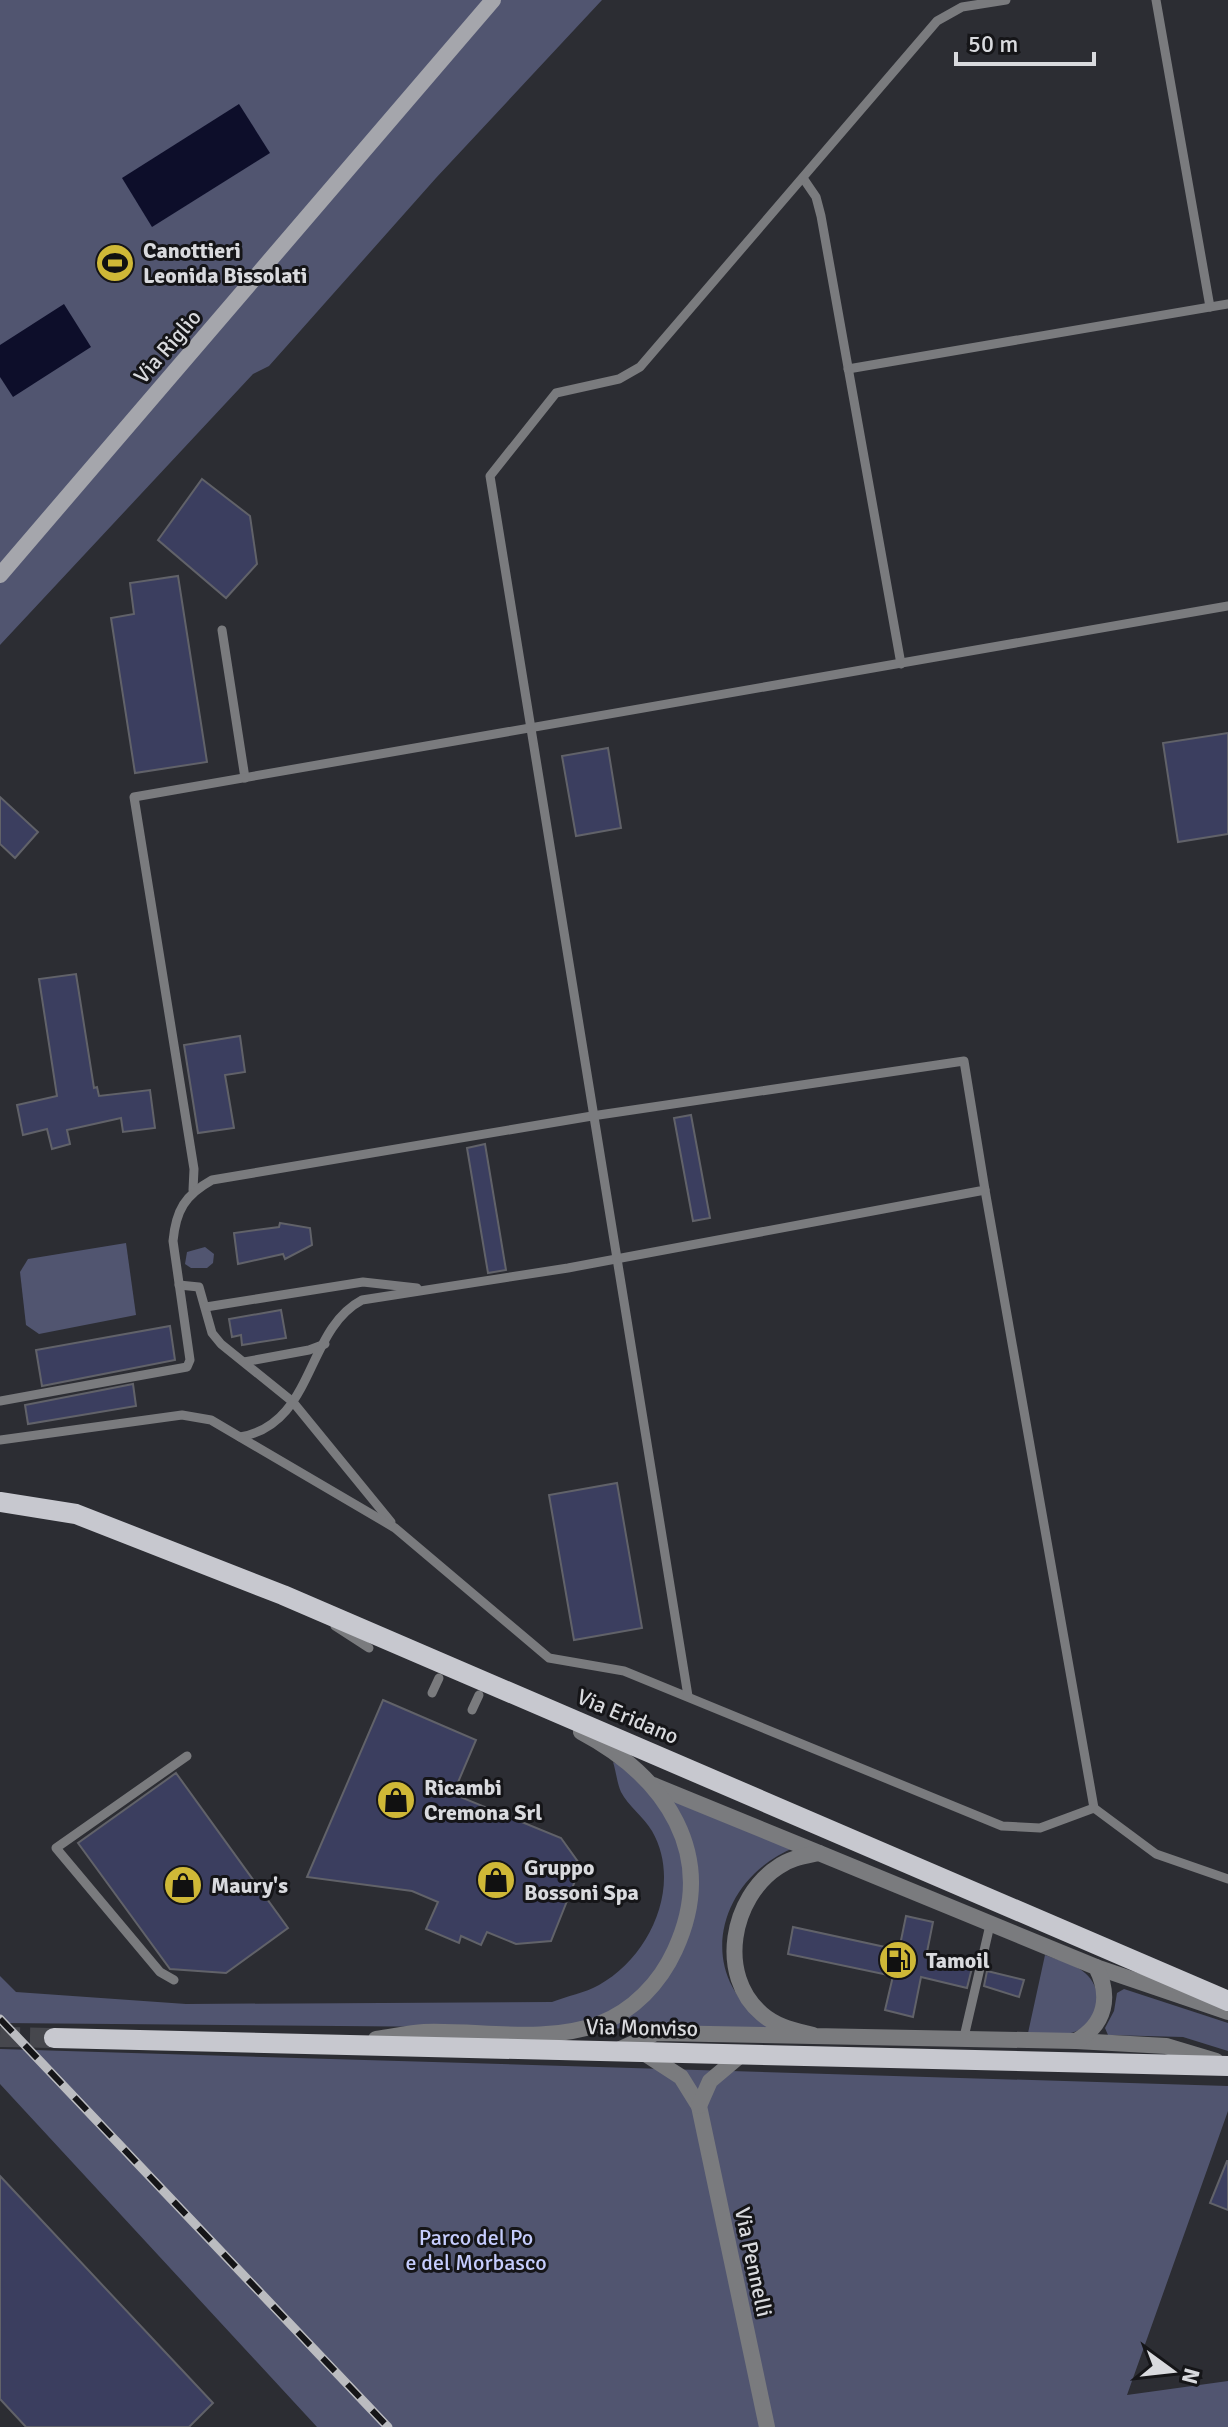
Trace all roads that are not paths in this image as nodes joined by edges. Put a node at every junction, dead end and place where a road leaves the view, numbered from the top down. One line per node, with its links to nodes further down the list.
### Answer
1 (493, 0): 8 (street, Via Riglio)
2 (1006, 0): 4 (lane)
3 (1156, 0): 6 (lane)
4 (803, 178): 7 (lane); 12 (lane)
5 (1228, 304): 6 (lane)
6 (1210, 307): 7 (lane)
7 (848, 369): 11 (lane)
8 (0, 575)
9 (1228, 606): 11 (lane)
10 (222, 630): 13 (lane)
11 (901, 664): 12 (lane)
12 (530, 729): 13 (lane); 14 (lane)
13 (245, 778): 15 (lane)
14 (592, 1116): 15 (lane); 16 (lane); 17 (lane)
15 (193, 1190): 18 (lane)
16 (985, 1190): 17 (lane); 39 (lane)
17 (616, 1256): 19 (lane); 34 (lane)
18 (179, 1285): 20 (lane); 23 (lane)
19 (433, 1290): 20 (lane); 21 (lane)
20 (206, 1307): 22 (lane)
21 (325, 1344): 22 (lane); 24 (lane)
22 (244, 1362): 24 (lane)
23 (0, 1401)
24 (293, 1402): 25 (lane); 28 (lane)
25 (240, 1437): 26 (lane); 28 (lane)
26 (0, 1440)
27 (0, 1502): 29 (main road, Via Eridano)
28 (395, 1528): 34 (lane)
29 (328, 1614): 30 (lane); 35 (main road, Via Eridano)
30 (369, 1648)
31 (439, 1678): 32 (lane)
32 (432, 1693)
33 (479, 1695): 36 (lane)
34 (688, 1696): 39 (lane)
35 (532, 1701): 38 (street); 45 (main road, Via Eridano)
36 (472, 1710)
37 (187, 1756): 44 (lane)
38 (652, 1785): 40 (street); 51 (street)
39 (1094, 1808): 41 (lane)
40 (819, 1853): 42 (street); 47 (street)
41 (1228, 1879)
42 (990, 1925): 43 (street); 48 (lane)
43 (1096, 1967): 46 (street); 50 (street)
44 (174, 1980)
45 (1228, 2001)
46 (1228, 2012)
47 (813, 2035): 48 (street); 52 (street)
48 (964, 2037): 50 (street)
49 (54, 2038): 51 (main road, Via Monviso)
50 (1076, 2041): 55 (street)
51 (343, 2044): 52 (main road, Via Monviso)
52 (616, 2051): 53 (main road, Via Monviso)
53 (642, 2051): 54 (main road, Via Monviso); 56 (street, Via Pennelli)
54 (743, 2053): 55 (main road, Via Monviso); 56 (street)
55 (1228, 2066)
56 (699, 2106): 57 (street, Via Pennelli)
57 (767, 2427)

